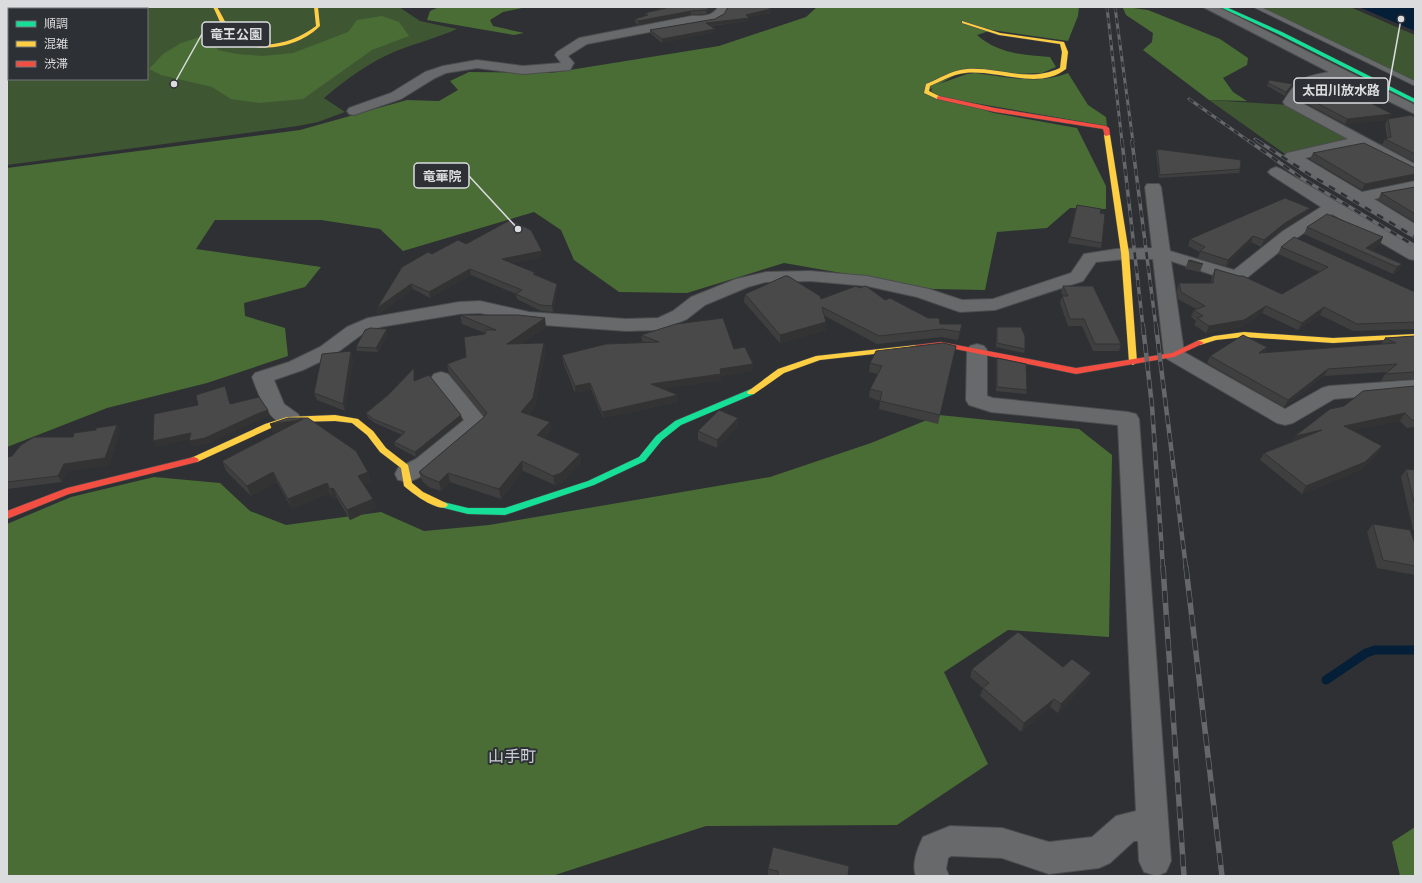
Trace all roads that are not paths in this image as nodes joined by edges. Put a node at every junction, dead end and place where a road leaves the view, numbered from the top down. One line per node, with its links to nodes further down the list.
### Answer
1 (215, 7): 2 (street)
2 (316, 7)
3 (724, 7): 12 (street)
4 (1209, 7): 8 (street)
5 (1222, 7): 10 (street)
6 (1256, 7): 9 (lane)
7 (964, 22): 23 (street)
8 (1344, 74): 11 (street); 13 (street)
9 (1415, 84)
10 (1415, 101)
11 (1415, 110)
12 (354, 111)
13 (1361, 141): 14 (street); 18 (street)
14 (1415, 170)
15 (1276, 172): 19 (street)
16 (1415, 186): 18 (street)
17 (1153, 187): 24 (street)
18 (1360, 197): 20 (street)
19 (1332, 207): 21 (street); 25 (street)
20 (1415, 231)
21 (1289, 235): 22 (street); 24 (street)
22 (1310, 245)
23 (1125, 253): 24 (street); 29 (street); 32 (street)
24 (1161, 254): 28 (street)
25 (1415, 255)
26 (1415, 336): 28 (street)
27 (977, 350): 29 (street); 33 (street); 35 (street)
28 (1174, 355): 29 (street); 31 (street)
29 (1133, 362)
30 (441, 378): 33 (street)
31 (1415, 386)
32 (290, 419): 33 (street); 34 (street)
33 (406, 474)
34 (7, 516)
35 (1152, 824): 36 (street); 37 (street)
36 (1155, 862)
37 (933, 876)

